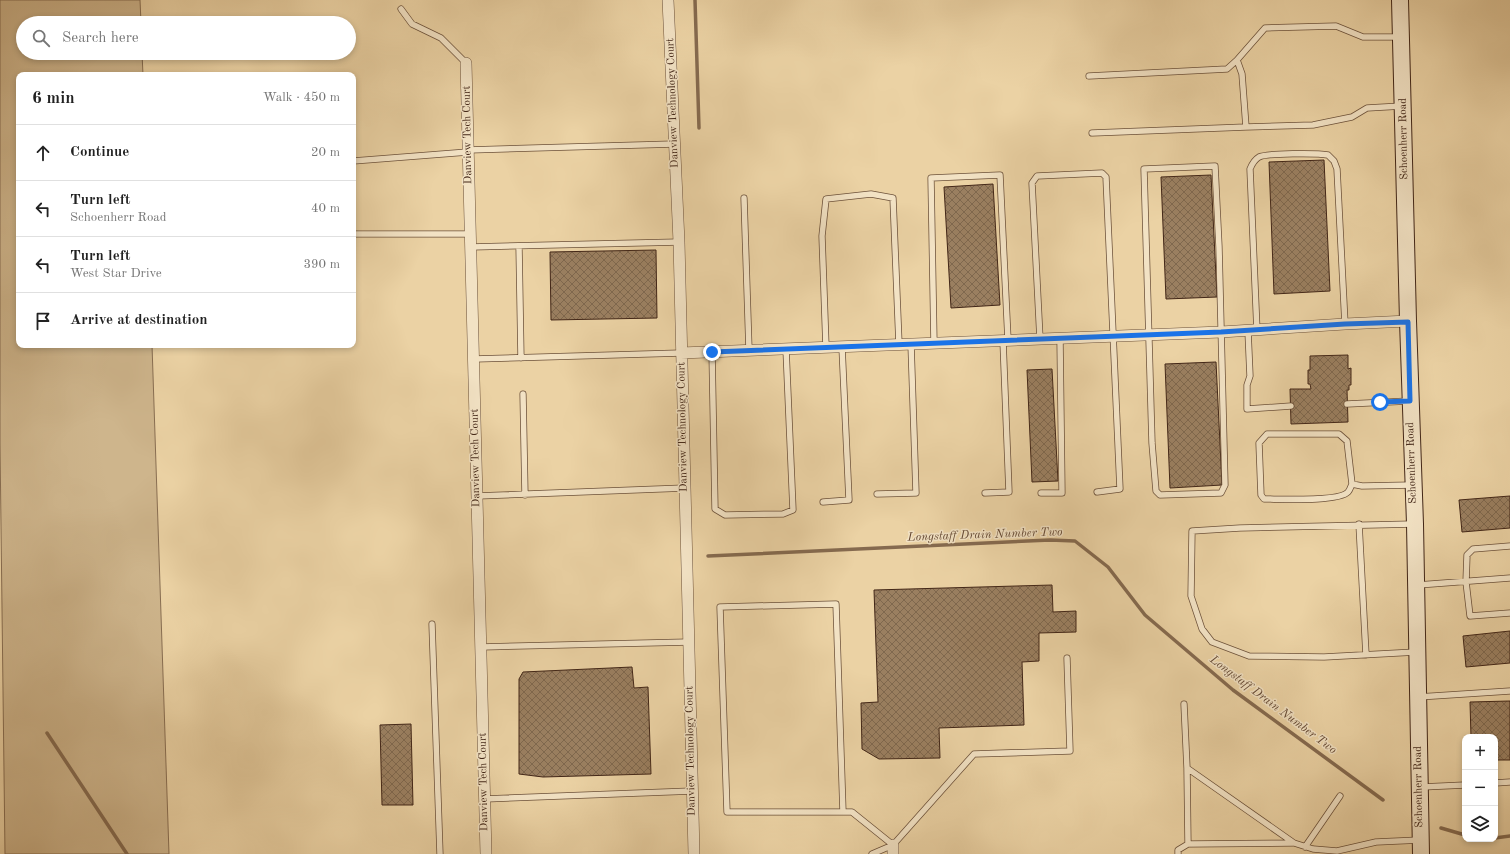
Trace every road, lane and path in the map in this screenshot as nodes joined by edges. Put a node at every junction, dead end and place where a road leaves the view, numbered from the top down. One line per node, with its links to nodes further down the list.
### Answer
1 (668, 0): 11 (street, Danview Technology Court)
2 (1400, 0): 4 (street, Schoenherr Road)
3 (401, 9): 6 (lane)
4 (1401, 37): 5 (lane); 8 (street, Schoenherr Road)
5 (1237, 60): 7 (lane); 9 (lane)
6 (466, 63): 12 (street, Danview Tech Court)
7 (1089, 76)
8 (1403, 106): 9 (lane); 20 (street, Schoenherr Road)
9 (1246, 127): 10 (lane)
10 (1092, 133)
11 (674, 144): 12 (lane); 17 (street, Danview Technology Court)
12 (468, 151): 13 (lane); 16 (street, Danview Tech Court)
13 (356, 161)
14 (744, 198): 35 (lane)
15 (356, 234): 16 (lane)
16 (470, 234): 19 (street, Danview Tech Court)
17 (679, 242): 18 (lane); 37 (street, Danview Technology Court)
18 (519, 246): 19 (lane); 38 (lane)
19 (471, 247): 39 (street, Danview Tech Court)
20 (1408, 322): 21 (street); 41 (street, Schoenherr Road)
21 (1345, 324): 22 (street); 22 (lane)
22 (1253, 331): 23 (street); 43 (lane)
23 (1221, 332): 24 (street); 24 (lane); 24 (lane)
24 (1150, 335): 25 (street)
25 (1113, 337): 26 (lane); 27 (street); 47 (lane)
26 (1040, 339): 27 (street); 28 (street)
27 (1060, 339): 49 (lane)
28 (1006, 340): 29 (street); 29 (lane); 48 (lane)
29 (934, 343): 31 (street)
30 (898, 344): 31 (street); 32 (lane); 33 (street)
31 (911, 344): 50 (lane)
32 (826, 347): 33 (street); 34 (street)
33 (842, 347): 53 (lane)
34 (786, 349): 35 (street); 36 (lane)
35 (749, 350): 36 (street)
36 (712, 352): 37 (street)
37 (681, 353): 38 (lane); 46 (street, Danview Technology Court)
38 (520, 358): 39 (lane)
39 (474, 359): 52 (street, Danview Tech Court)
40 (523, 394): 51 (lane)
41 (1410, 401): 42 (lane); 45 (street, Schoenherr Road)
42 (1347, 404)
43 (1291, 406)
44 (1352, 484): 44 (lane); 45 (lane)
45 (1413, 486): 55 (street, Schoenherr Road)
46 (685, 488): 51 (lane); 62 (street, Danview Technology Court)
47 (1097, 492)
48 (985, 493)
49 (1041, 493)
50 (878, 494)
51 (525, 495): 52 (lane)
52 (477, 496): 63 (street, Danview Tech Court)
53 (823, 502)
54 (1359, 524): 55 (lane); 65 (lane); 65 (lane)
55 (1415, 524): 59 (street, Schoenherr Road)
56 (1510, 546): 58 (lane)
57 (1510, 578): 58 (lane)
58 (1466, 582): 59 (lane); 60 (lane)
59 (1415, 586): 64 (street, Schoenherr Road)
60 (1510, 613)
61 (432, 624): 85 (lane)
62 (689, 642): 63 (lane); 75 (street, Danview Technology Court)
63 (481, 647): 77 (street, Danview Tech Court)
64 (1416, 652): 65 (lane); 68 (street, Schoenherr Road)
65 (1366, 655)
66 (1067, 658): 83 (lane)
67 (1510, 691): 68 (lane)
68 (1417, 697): 74 (street, Schoenherr Road)
69 (1184, 704): 70 (lane)
70 (1187, 768): 79 (lane); 80 (lane)
71 (1510, 782): 72 (lane)
72 (1498, 783)
73 (1462, 785): 74 (lane)
74 (1419, 787): 82 (street, Schoenherr Road)
75 (692, 791): 77 (lane); 87 (street, Danview Technology Court)
76 (1340, 796): 81 (lane)
77 (484, 799): 86 (street, Danview Tech Court)
78 (843, 812): 78 (lane); 83 (lane)
79 (1294, 843): 80 (lane); 81 (lane)
80 (1188, 844): 89 (lane)
81 (1305, 847): 84 (lane)
82 (1421, 847): 84 (lane)
83 (893, 850): 88 (lane)
84 (1337, 852)
85 (440, 854)
86 (486, 854)
87 (694, 854)
88 (872, 854)
89 (1178, 854)

